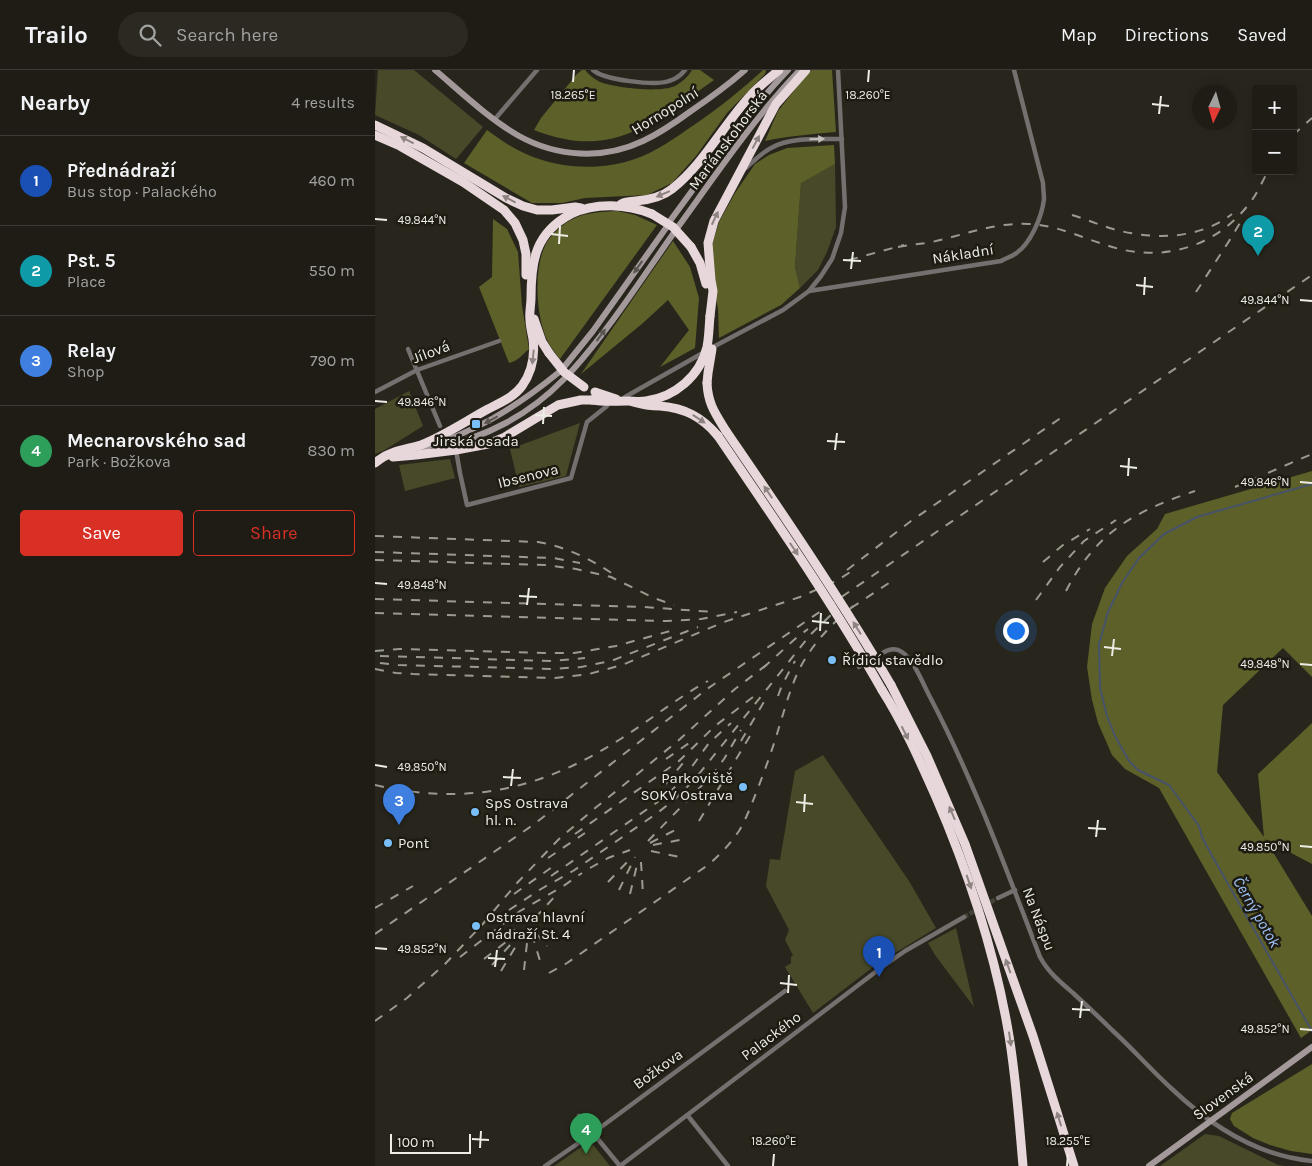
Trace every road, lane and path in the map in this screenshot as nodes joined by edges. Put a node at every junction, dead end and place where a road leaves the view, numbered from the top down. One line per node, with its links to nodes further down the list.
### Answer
1 (435, 70): 12 (main road, Hornopolní)
2 (537, 70): 12 (street)
3 (593, 70): 4 (street)
4 (685, 70)
5 (745, 70): 12 (main road, Hornopolní)
6 (779, 70): 19 (highway, one-way to 19)
7 (788, 70): 21 (main road, Mariánskohorská)
8 (801, 70): 22 (main road, Mariánskohorská)
9 (806, 70): 18 (highway, one-way to 9)
10 (838, 70): 15 (street, Nákladní)
11 (1014, 70): 25 (street, Nákladní)
12 (495, 119)
13 (375, 125): 16 (highway, one-way to 13)
14 (375, 135): 16 (highway)
15 (842, 139): 18 (street, one-way to 15); 25 (street, Nákladní)
16 (434, 160): 17 (highway)
17 (466, 179): 20 (highway, one-way to 17); 26 (highway)
18 (733, 186): 27 (highway, one-way to 18)
19 (622, 205): 20 (highway); 27 (highway, bridge)
20 (588, 208): 26 (highway)
21 (671, 222)
22 (678, 227)
23 (666, 228): 32 (main road, one-way to 32)
24 (673, 234): 35 (main road, one-way to 24)
25 (809, 291): 29 (street, Nákladní)
26 (531, 308): 38 (highway, bridge); 44 (highway, one-way to 44)
27 (710, 316): 39 (highway, bridge); 60 (highway, one-way to 27, bridge)
28 (499, 341): 33 (street, Jílová)
29 (715, 346)
30 (409, 349): 33 (street)
31 (701, 354): 39 (street)
32 (564, 367)
33 (417, 370): 37 (street, Jílová); 41 (street)
34 (558, 373): 43 (main road, one-way to 43)
35 (571, 373)
36 (564, 380): 43 (main road)
37 (375, 392)
38 (594, 396): 39 (highway, bridge); 42 (highway)
39 (627, 399): 59 (highway, one-way to 59, bridge)
40 (607, 406): 42 (street, Ibsenova)
41 (439, 426)
42 (457, 450): 43 (highway)
43 (396, 456): 44 (main road)
44 (375, 463)
45 (881, 654): 46 (street, Na Náspu)
46 (1015, 890): 47 (street); 53 (street, Na Náspu)
47 (998, 898)
48 (964, 917): 52 (street, Palackého)
49 (785, 991): 54 (street, Božkova)
50 (1312, 1047): 53 (main road, Slovenská)
51 (579, 1116): 54 (street)
52 (688, 1116): 57 (street, Palackého); 58 (street)
53 (1210, 1121): 55 (street, Na Náspu); 61 (main road, Slovenská)
54 (593, 1133): 56 (street, Božkova); 57 (street)
55 (1312, 1161)
56 (545, 1166)
57 (620, 1166)
58 (728, 1166)
59 (1023, 1166)
60 (1074, 1166)
61 (1149, 1166)

